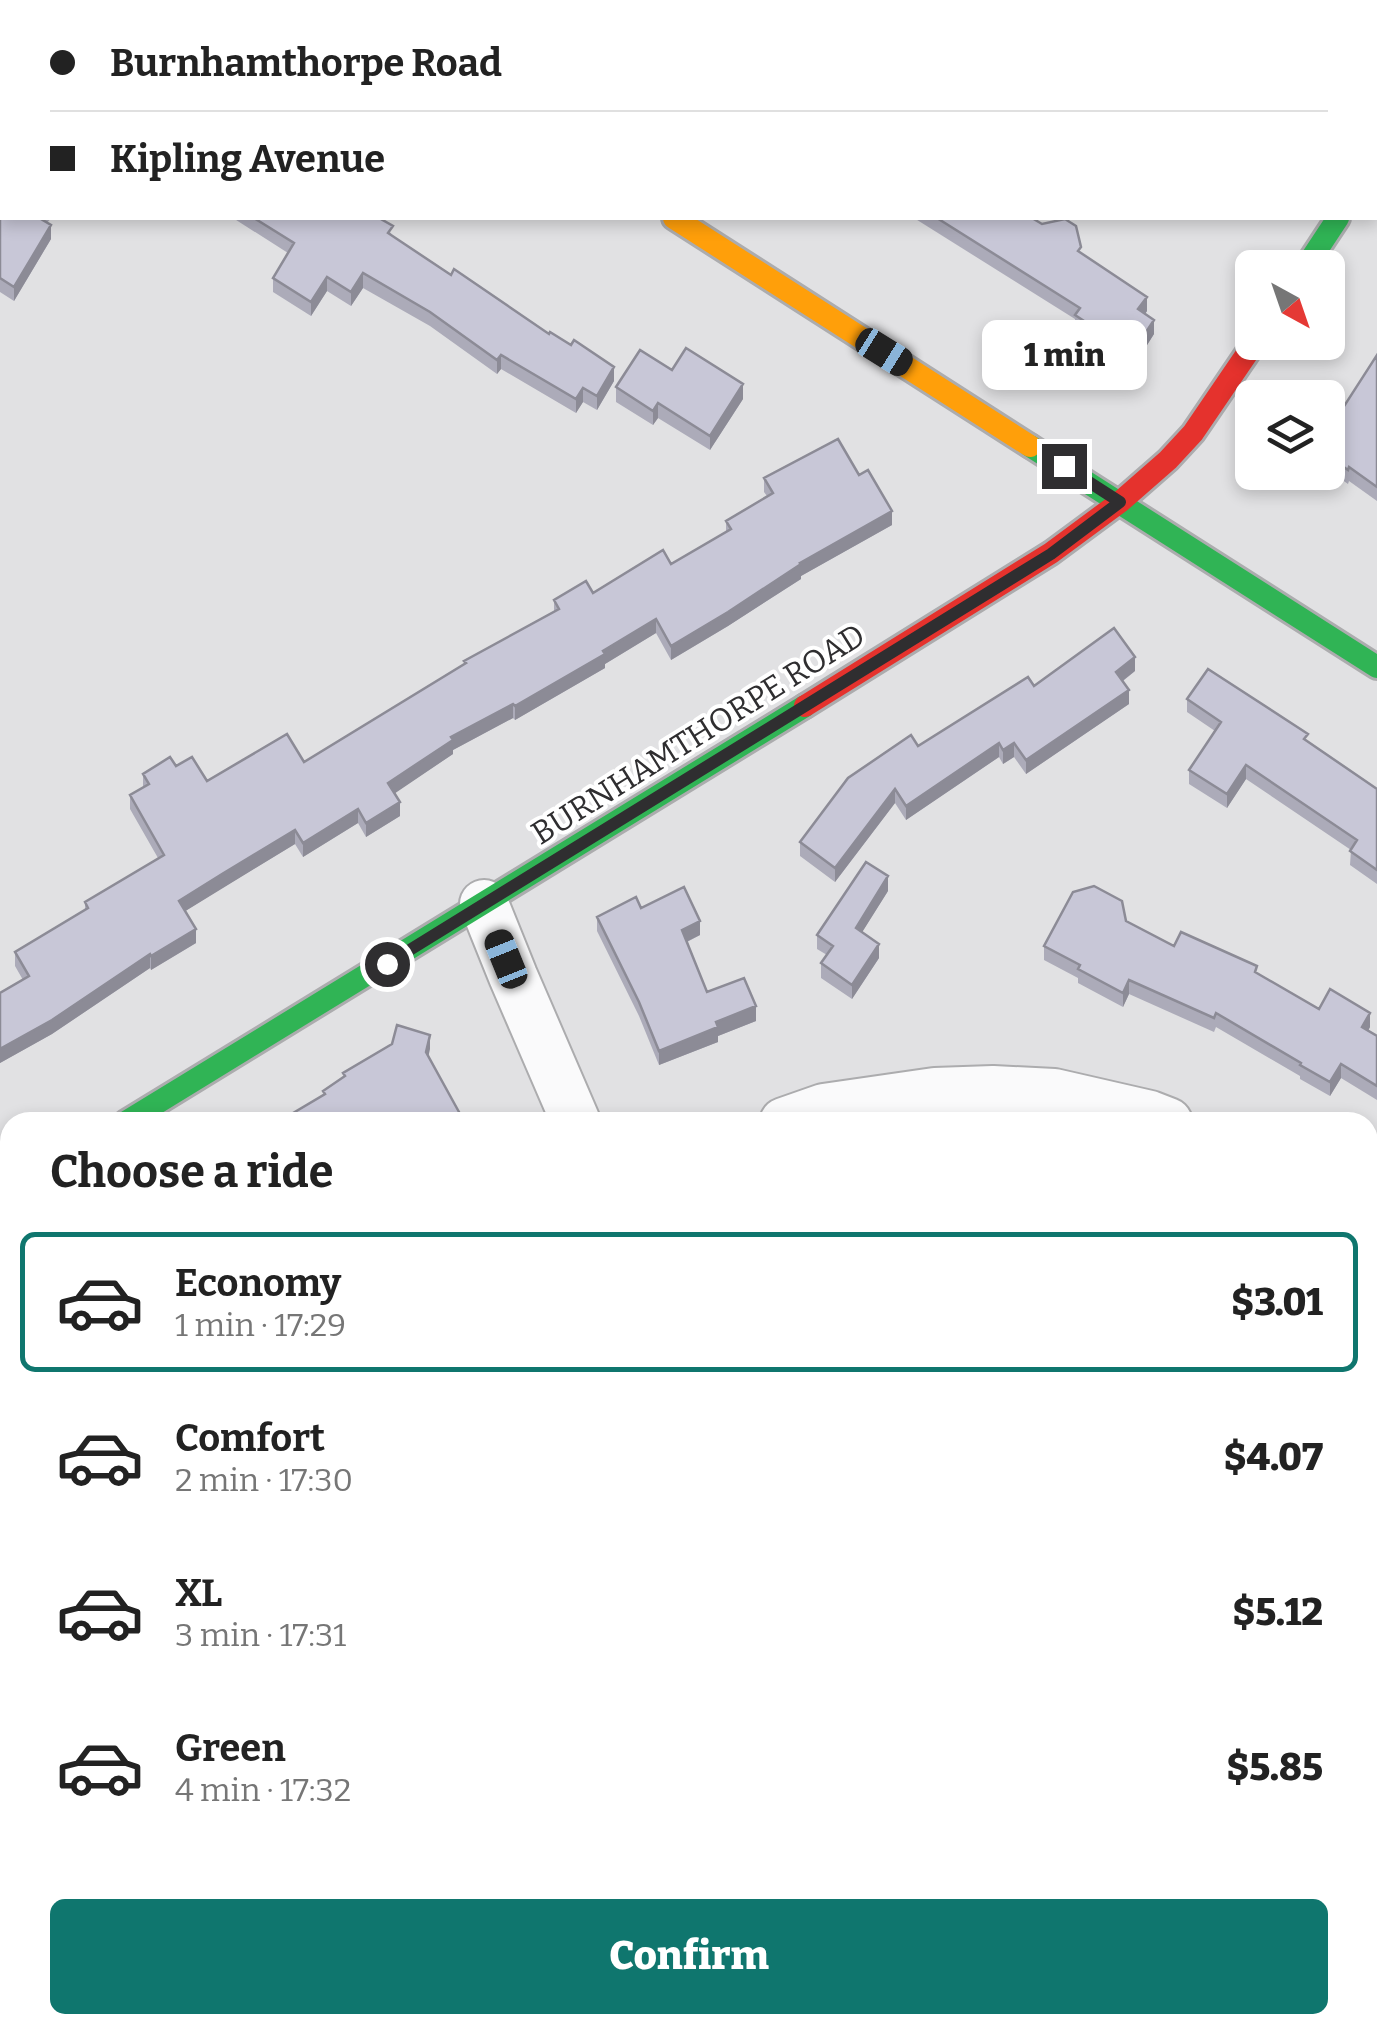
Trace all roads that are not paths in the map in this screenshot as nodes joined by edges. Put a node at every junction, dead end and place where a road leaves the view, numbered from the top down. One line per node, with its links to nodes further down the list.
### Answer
1 (677, 220): 5 (main road)
2 (1337, 220): 3 (main road)
3 (1317, 250)
4 (1242, 360): 5 (main road, BURNHAMTHORPE ROAD)
5 (1120, 502): 6 (main road); 7 (main road, BURNHAMTHORPE ROAD)
6 (1377, 666)
7 (484, 904): 8 (main road, BURNHAMTHORPE ROAD); 9 (street)
8 (142, 1112)
9 (572, 1112)
10 (813, 1112): 11 (street)
11 (1137, 1112)

